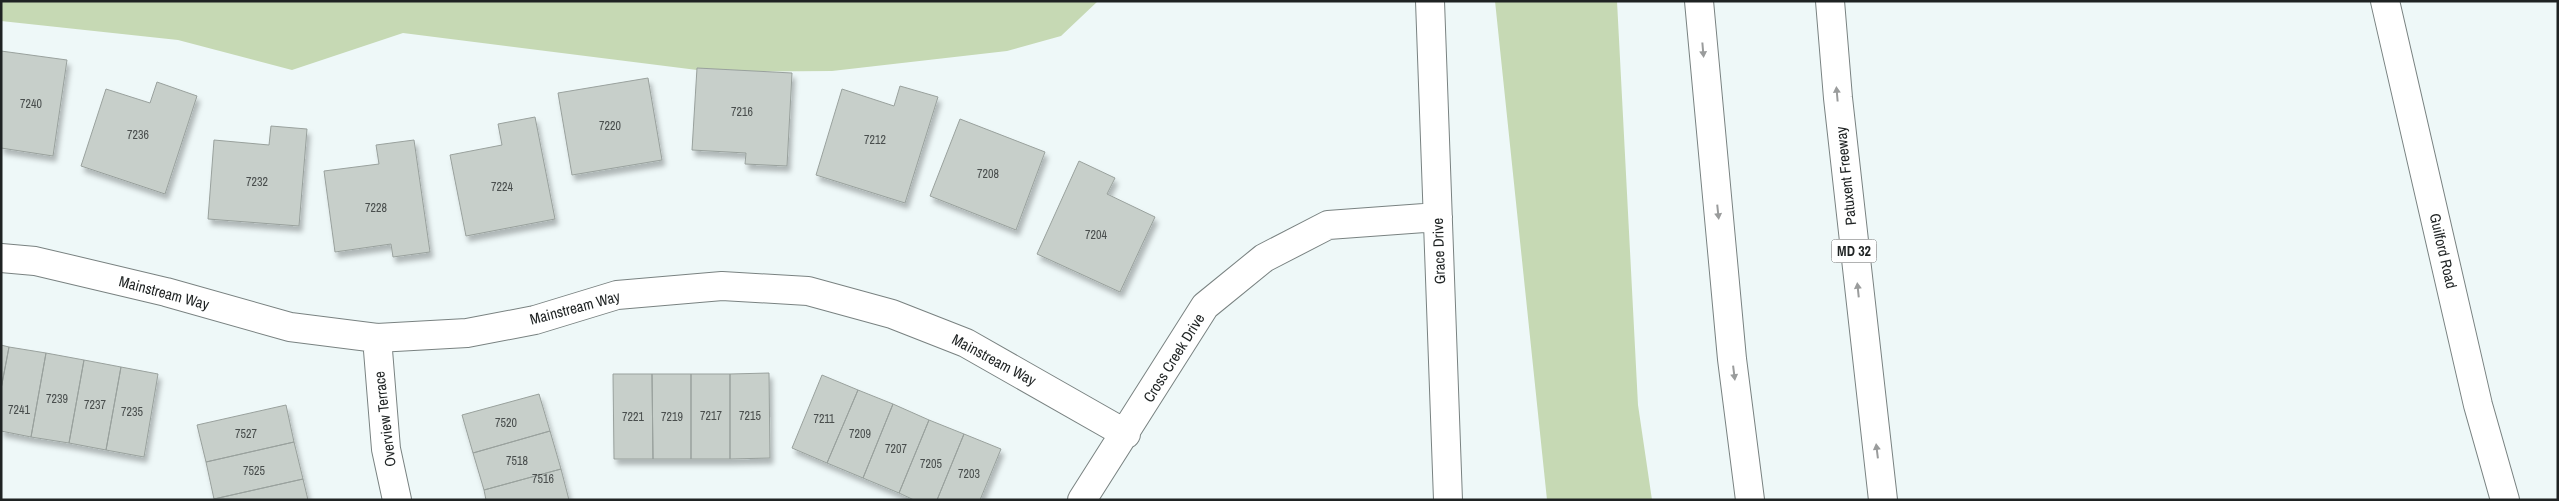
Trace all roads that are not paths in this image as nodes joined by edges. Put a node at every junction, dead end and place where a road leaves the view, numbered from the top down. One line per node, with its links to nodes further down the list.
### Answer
1 (1430, 1): 5 (main road, Grace Drive)
2 (1699, 1): 12 (main road, one-way to 12)
3 (1830, 1): 13 (main road, Patuxent Freeway / MD 32, one-way to 3)
4 (2385, 1): 14 (main road, Guilford Road)
5 (1438, 217): 8 (main road, Cross Creek Drive); 11 (main road, Grace Drive)
6 (1, 258): 7 (main road, Mainstream Way)
7 (377, 338): 8 (main road, Mainstream Way); 9 (main road, Overview Terrace)
8 (1126, 434): 10 (main road, Cross Creek Drive)
9 (397, 500)
10 (1082, 500)
11 (1448, 500)
12 (1750, 500)
13 (1882, 500)
14 (2505, 500)

